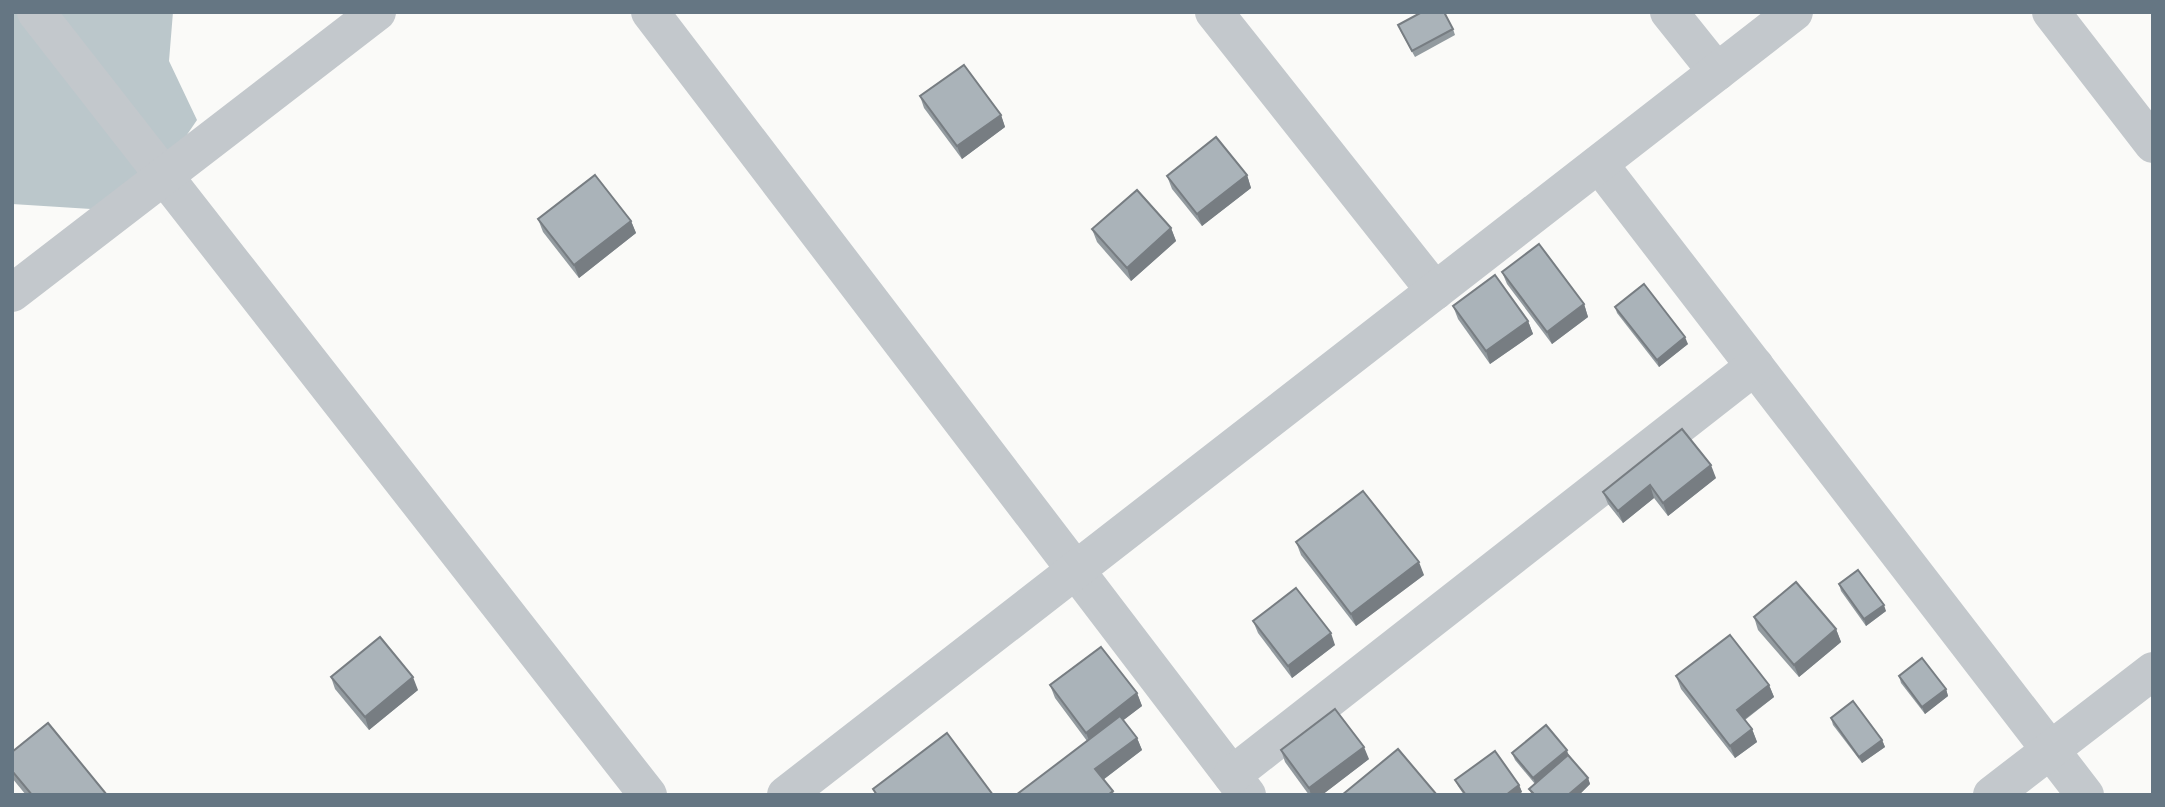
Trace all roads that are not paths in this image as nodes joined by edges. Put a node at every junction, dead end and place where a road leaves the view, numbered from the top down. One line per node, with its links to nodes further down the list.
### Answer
1 (36, 12): 11 (street)
2 (377, 12): 11 (street)
3 (650, 12): 15 (street)
4 (1214, 12): 12 (street)
5 (1669, 12): 8 (street)
6 (1794, 12): 8 (street)
7 (2051, 12): 9 (street)
8 (1717, 72): 10 (street)
9 (2153, 144)
10 (1599, 164): 12 (street); 14 (street)
11 (164, 176): 13 (street); 19 (street)
12 (1435, 291): 15 (street)
13 (12, 293)
14 (1755, 366): 17 (street); 18 (street)
15 (1075, 570): 18 (street); 20 (street)
16 (2153, 671): 17 (street)
17 (2050, 750): 21 (street); 22 (street)
18 (1239, 785)
19 (648, 795)
20 (786, 795)
21 (1992, 795)
22 (2085, 795)

